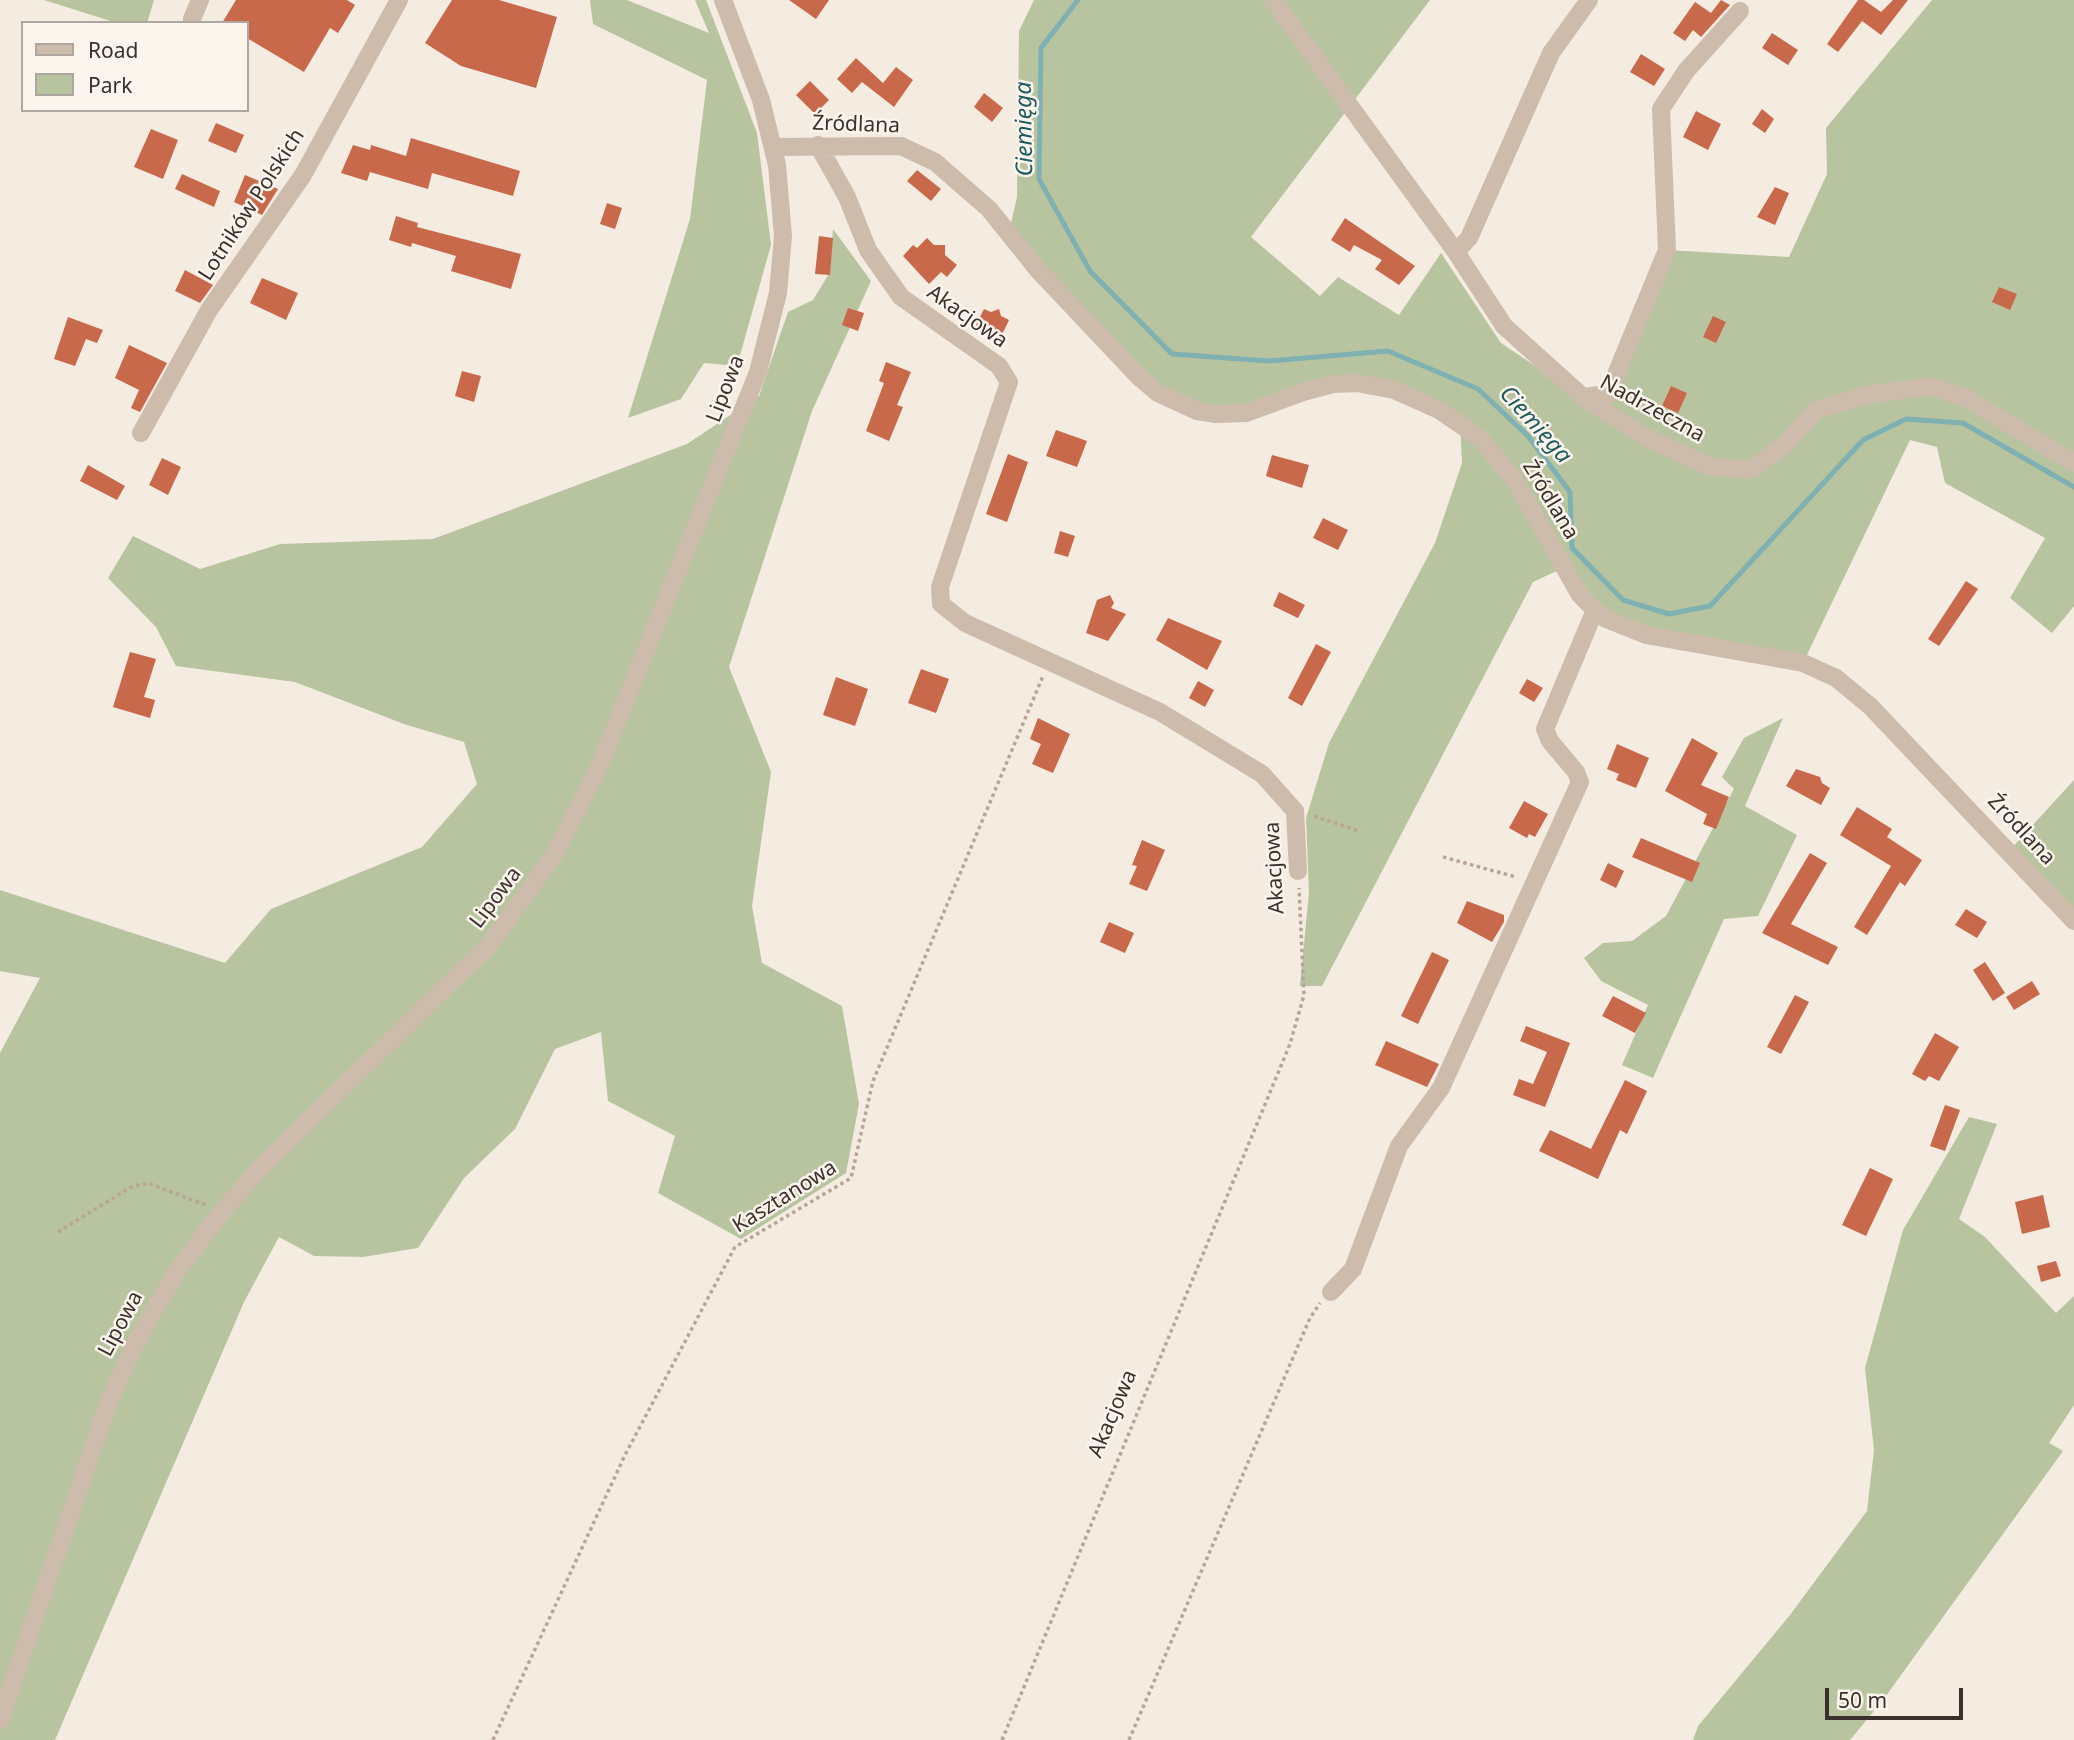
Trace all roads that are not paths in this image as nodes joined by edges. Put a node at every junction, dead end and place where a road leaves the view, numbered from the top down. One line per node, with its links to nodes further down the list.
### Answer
1 (200, 0): 7 (street)
2 (399, 0): 12 (street, Lotników Polskich)
3 (723, 0): 9 (street, Lipowa)
4 (1273, 0): 10 (street, Nadrzeczna)
5 (1588, 0): 10 (street)
6 (1740, 11): 11 (street)
7 (192, 19)
8 (818, 145): 9 (street, Źródlana); 14 (street, Źródlana); 15 (street, Akacjowa)
9 (774, 147): 18 (street, Lipowa)
10 (1456, 252): 11 (street, Nadrzeczna)
11 (1583, 397): 13 (street, Nadrzeczna)
12 (141, 433)
13 (2074, 463)
14 (1595, 610): 16 (street, Źródlana); 17 (street)
15 (1298, 871)
16 (2074, 921)
17 (1331, 1292)
18 (0, 1720)

